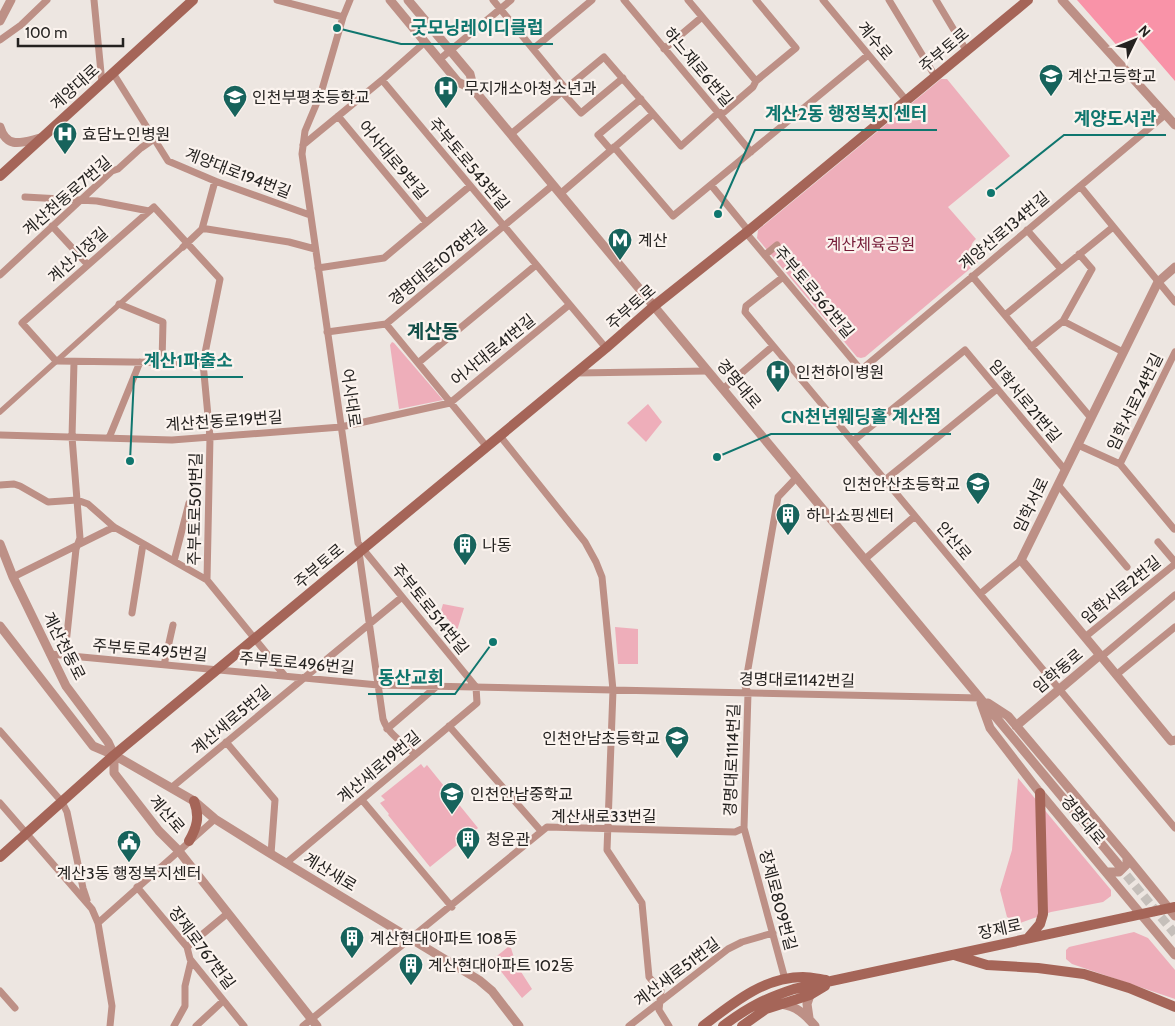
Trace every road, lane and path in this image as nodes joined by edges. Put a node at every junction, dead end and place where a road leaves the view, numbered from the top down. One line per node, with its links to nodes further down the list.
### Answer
1 (11, 0): 23 (street)
2 (47, 0): 24 (street)
3 (94, 0): 37 (street)
4 (193, 0): 32 (main road, 계양대로)
5 (277, 0): 21 (street)
6 (350, 0): 21 (street, 어사대로)
7 (390, 0): 25 (street, 경명대로)
8 (408, 0): 28 (street, 경명대로)
9 (493, 0): 20 (street)
10 (511, 0): 20 (street)
11 (592, 0): 26 (street)
12 (624, 0): 27 (street, 하느재로6번길)
13 (688, 0): 22 (street)
14 (756, 0): 36 (street)
15 (822, 0): 30 (street, 계수로)
16 (889, 0): 33 (street)
17 (936, 0): 29 (street)
18 (1028, 0): 29 (main road, 주부토로)
19 (1062, 0): 44 (street)
20 (500, 9): 26 (street); 28 (street)
21 (343, 17): 51 (street, 어사대로)
22 (702, 17): 27 (street); 36 (street)
23 (0, 21)
24 (0, 40)
25 (425, 42): 31 (street, 경명대로); 35 (street)
26 (533, 49): 39 (street)
27 (664, 49): 42 (street, 하느재로6번길)
28 (450, 50): 31 (street); 38 (street, 경명대로)
29 (966, 50): 33 (main road, 주부토로)
30 (868, 55): 41 (street, 계수로); 53 (street)
31 (440, 59): 38 (street, 경명대로)
32 (113, 73): 37 (main road, 계양대로); 50 (street, 계양대로194번길)
33 (935, 76): 41 (main road, 주부토로)
34 (623, 78): 39 (street); 39 (street); 40 (street)
35 (382, 80): 45 (street); 58 (street, 주부토로543번길)
36 (756, 81): 42 (street)
37 (102, 83): 49 (main road, 계양대로)
38 (474, 90): 48 (street, 경명대로)
39 (564, 90): 48 (street)
40 (640, 99): 43 (street); 52 (street)
41 (906, 100): 71 (main road, 주부토로)
42 (718, 113): 43 (street); 53 (street, 하느재로6번길)
43 (653, 114): 52 (street)
44 (1166, 114): 46 (street); 59 (street, 계양산로134번길)
45 (338, 116): 51 (street); 65 (street, 어사대로9번길)
46 (1175, 124)
47 (0, 127): 49 (street)
48 (511, 134): 56 (street, 경명대로)
49 (41, 138): 54 (main road, 계양대로)
50 (154, 139): 55 (street, 계양대로194번길); 62 (street, 계산천동로7번길)
51 (303, 145): 64 (street, 어사대로)
52 (612, 149): 57 (street); 60 (street)
53 (750, 152): 57 (street)
54 (0, 176)
55 (215, 181): 64 (street, 계양대로194번길); 69 (street)
56 (553, 185): 60 (street, 경명대로); 67 (street, 경명대로1078번길)
57 (711, 185): 71 (street, 주부토로562번길)
58 (470, 186): 65 (street); 67 (street, 주부토로543번길)
59 (1080, 186): 68 (street); 70 (street, 계양산로134번길)
60 (560, 194): 89 (street, 경명대로)
61 (25, 197): 62 (street)
62 (80, 201): 63 (street); 66 (street, 계산천동로7번길)
63 (149, 211): 72 (street); 77 (street, 계산시장길)
64 (310, 214): 74 (street, 어사대로)
65 (426, 222): 80 (street)
66 (52, 226): 77 (street); 82 (street, 계산천동로7번길)
67 (503, 226): 78 (street, 주부토로543번길); 92 (street, 경명대로1078번길)
68 (1113, 226): 75 (street); 85 (street)
69 (202, 229): 72 (street); 74 (street)
70 (1027, 230): 81 (street); 83 (street, 계양산로134번길)
71 (747, 232): 76 (street, 주부토로562번길); 89 (main road, 주부토로)
72 (185, 244): 87 (street); 103 (street, 주부토로501번길)
73 (777, 245): 76 (street)
74 (315, 249): 80 (street, 어사대로)
75 (1079, 254): 81 (street); 91 (street)
76 (765, 255): 84 (street, 주부토로562번길)
77 (88, 265): 99 (street, 계산시장길)
78 (536, 265): 88 (street, 주부토로543번길); 104 (street)
79 (1175, 267): 85 (street, 임학서로)
80 (318, 268): 93 (street, 어사대로)
81 (1062, 269): 90 (street)
82 (0, 275)
83 (972, 276): 90 (street); 106 (street, 계양산로134번길)
84 (783, 277): 94 (street, 안산로); 106 (street, 주부토로562번길)
85 (1158, 282): 86 (street); 97 (street, 임학서로)
86 (1175, 302)
87 (119, 304): 99 (street); 102 (street)
88 (569, 305): 96 (street, 주부토로543번길); 110 (street, 어사대로41번길)
89 (654, 306): 96 (main road, 주부토로); 105 (street, 경명대로)
90 (1005, 316): 95 (street)
91 (1063, 321): 95 (street); 97 (street)
92 (386, 324): 93 (street, 경명대로1078번길); 104 (street)
93 (327, 332): 113 (street, 어사대로)
94 (773, 346): 108 (street); 119 (street, 안산로)
95 (1031, 347): 112 (street)
96 (606, 348): 107 (main road, 주부토로)
97 (1123, 352): 112 (street, 임학서로)
98 (1175, 352): 122 (street, 임학서로24번길)
99 (56, 361): 100 (street); 111 (street)
100 (74, 362): 101 (street); 116 (street)
101 (140, 362): 102 (street); 118 (street)
102 (162, 362): 103 (street)
103 (203, 363): 117 (street, 주부토로501번길)
104 (418, 363): 110 (street)
105 (708, 370): 107 (street); 108 (street, 경명대로)
106 (861, 370)
107 (576, 373): 115 (main road, 주부토로)
108 (723, 389): 124 (street, 경명대로)
109 (997, 389): 119 (street, 임학서로21번길); 123 (street, 임학서로21번길); 125 (street)
110 (450, 403): 113 (street, 어사대로41번길); 121 (street)
111 (0, 412)
112 (1091, 418): 120 (street, 임학서로)
113 (341, 427): 117 (street, 계산천동로19번길); 137 (street, 어사대로)
114 (0, 435): 116 (street, 계산천동로19번길)
115 (500, 436): 121 (main road, 주부토로); 167 (street)
116 (72, 437): 118 (street, 계산천동로19번길); 128 (street)
117 (210, 437): 118 (street, 계산천동로19번길); 145 (street, 주부토로501번길)
118 (109, 438)
119 (853, 441): 125 (street, 안산로)
120 (1078, 445): 122 (street, 임학서로24번길); 123 (street, 임학서로)
121 (487, 447): 137 (main road, 주부토로)
122 (1120, 464): 132 (street, 임학서로24번길)
123 (1065, 470): 126 (street, 임학서로)
124 (797, 477): 139 (street, 경명대로); 169 (street, 경명대로1114번길)
125 (885, 480): 130 (street, 안산로)
126 (1058, 485): 140 (street, 임학서로); 143 (street)
127 (0, 486): 128 (street)
128 (77, 500): 131 (street); 136 (street)
129 (189, 503): 141 (street)
130 (915, 516): 139 (street); 146 (street, 안산로)
131 (114, 527): 135 (street); 136 (street)
132 (1174, 529)
133 (1158, 542): 142 (street)
134 (0, 544): 138 (street, 계산천동로)
135 (143, 544): 141 (street); 149 (street)
136 (77, 545): 144 (street); 157 (street)
137 (361, 551): 148 (street, 주부토로514번길); 150 (street); 155 (main road, 주부토로)
138 (2, 559): 144 (street, 계산천동로)
139 (865, 559): 170 (street, 경명대로)
140 (1021, 560): 146 (street); 154 (street)
141 (174, 562): 145 (street)
142 (1175, 563): 154 (street, 임학서로2번길)
143 (1127, 567)
144 (13, 576): 156 (street, 계산천동로)
145 (207, 580): 155 (street, 주부토로501번길)
146 (980, 594): 168 (street, 안산로)
147 (1175, 595): 158 (street)
148 (402, 597): 150 (street, 계산새로5번길); 166 (street, 주부토로514번길)
149 (132, 613)
150 (369, 624): 163 (street, 계산새로5번길); 164 (street)
151 (173, 625): 159 (street)
152 (0, 626): 177 (street)
153 (1175, 627): 161 (street)
154 (1085, 638): 158 (street)
155 (255, 639): 160 (main road, 주부토로); 162 (street)
156 (50, 654): 157 (street, 주부토로495번길); 177 (street, 계산천동로)
157 (66, 656): 159 (street, 주부토로495번길)
158 (1101, 656): 161 (street, 임학동로); 168 (street, 임학동로)
159 (164, 665): 160 (street, 주부토로495번길)
160 (218, 670): 162 (street, 주부토로496번길); 177 (main road, 주부토로)
161 (1116, 675): 175 (street, 임학동로)
162 (286, 676): 163 (street, 주부토로496번길)
163 (304, 678): 164 (street, 주부토로496번길); 176 (street, 계산새로5번길)
164 (378, 685): 165 (street, 주부토로496번길); 173 (street)
165 (437, 686): 166 (street, 주부토로496번길); 173 (street)
166 (476, 687): 167 (street, 주부토로496번길); 171 (street, 계산새로19번길)
167 (613, 690): 169 (street, 경명대로1142번길); 188 (street)
168 (1060, 690): 172 (street, 임학동로); 187 (street, 안산로)
169 (748, 693): 170 (street, 경명대로1142번길); 186 (street, 경명대로1114번길)
170 (980, 698): 172 (street, 경명대로); 180 (street, 경명대로); 197 (street, 경명대로)
171 (449, 726): 178 (street, 계산새로19번길); 189 (street)
172 (1016, 726): 194 (street, 경명대로)
173 (387, 729): 178 (street)
174 (0, 732): 183 (street)
175 (1175, 740)
176 (226, 742): 179 (street, 계산새로5번길); 193 (street)
177 (114, 755): 179 (street, 계산새로); 183 (main road, 주부토로); 192 (street, 계산로)
178 (415, 755): 181 (street, 계산새로19번길)
179 (171, 788): 182 (street, 계산새로)
180 (1040, 792): 198 (street, 경명대로); 208 (main road)
181 (362, 800): 196 (street, 계산새로19번길); 201 (street)
182 (194, 801): 185 (street, 계산새로); 191 (main road)
183 (62, 802): 190 (main road, 주부토로); 200 (street)
184 (0, 803): 190 (street)
185 (215, 819): 191 (street); 193 (street, 계산새로)
186 (744, 828): 188 (street, 계산새로33번길); 207 (street, 장제로809번길)
187 (1175, 828)
188 (608, 830): 189 (street, 계산새로33번길); 219 (street)
189 (541, 831): 201 (street, 계산새로33번길)
190 (27, 834): 195 (main road, 주부토로); 200 (street)
191 (189, 841): 192 (street)
192 (178, 850): 199 (street); 203 (street, 계산로)
193 (271, 854): 196 (street, 계산새로)
194 (1127, 857): 198 (street); 202 (street, 경명대로)
195 (0, 858)
196 (286, 863): 209 (street, 계산새로)
197 (1118, 864)
198 (1107, 872): 204 (street, 경명대로)
199 (137, 887): 206 (street); 210 (street, 장제로767번길)
200 (89, 905): 206 (street)
201 (452, 906): 209 (street, 계산새로33번길)
202 (1172, 907): 204 (main road, 장제로); 205 (street, 경명대로)
203 (228, 913): 210 (street); 224 (street, 계산로)
204 (1142, 914): 208 (main road, 장제로); 212 (street, 경명대로)
205 (1175, 916)
206 (98, 923): 225 (street)
207 (773, 933): 214 (street, 장제로809번길); 219 (street, 계산새로51번길)
208 (1028, 938): 211 (main road, 장제로)
209 (412, 939): 224 (street, 계산새로33번길); 230 (street, 계산새로)
210 (187, 948): 213 (street, 장제로767번길)
211 (953, 955): 215 (main road, 장제로); 221 (main road)
212 (1175, 955)
213 (191, 961): 218 (street, 장제로767번길); 226 (street)
214 (785, 979): 215 (main road, 장제로); 233 (main road, 장제로)
215 (832, 981): 217 (main road, 장제로); 234 (main road, 장제로)
216 (0, 990): 222 (street)
217 (810, 995): 220 (main road, 장제로); 223 (street)
218 (224, 1001): 227 (street); 228 (street, 장제로767번길)
219 (660, 1001): 231 (street, 계산새로51번길); 232 (street)
220 (780, 1004): 223 (street); 235 (main road, 장제로)
221 (1175, 1006)
222 (15, 1008)
223 (809, 1018): 236 (street)
224 (314, 1023): 229 (street, 계산새로33번길)
225 (112, 1025)
226 (174, 1026)
227 (196, 1026)
228 (244, 1026)
229 (303, 1026)
230 (520, 1026)
231 (629, 1026)
232 (668, 1026)
233 (703, 1026)
234 (723, 1026)
235 (742, 1026)
236 (815, 1026)

